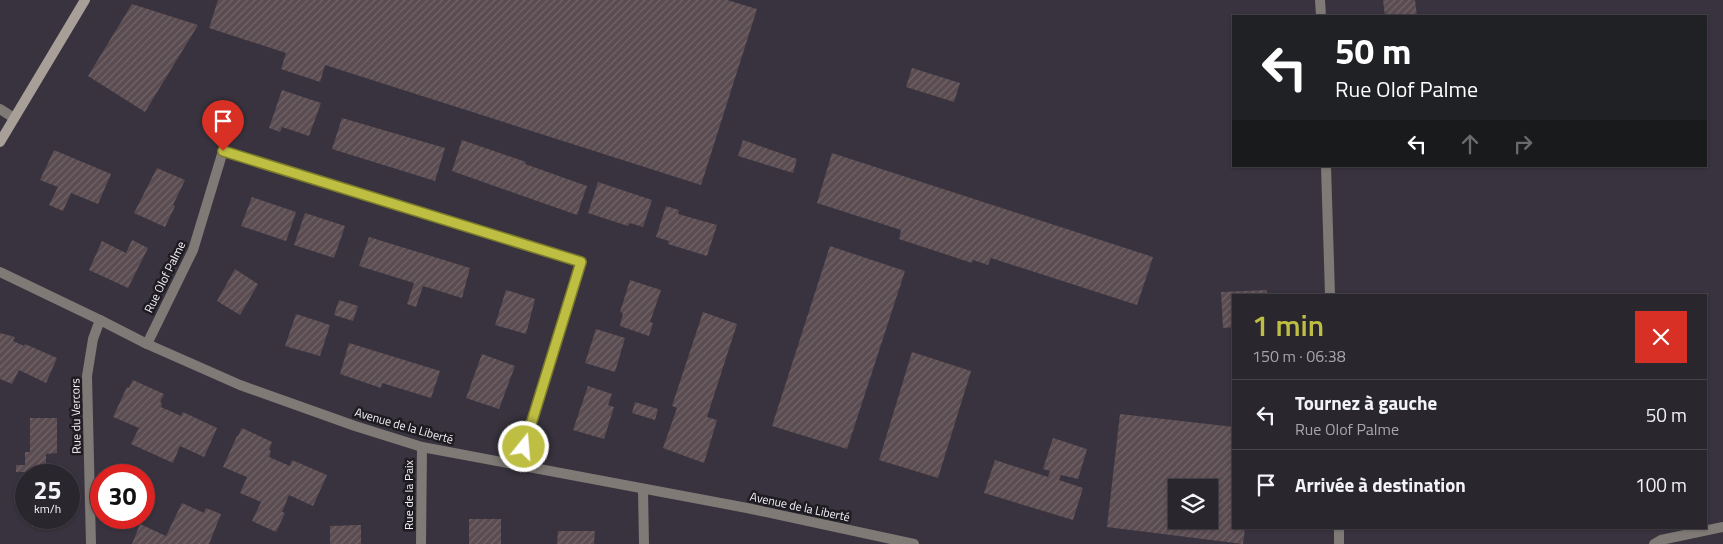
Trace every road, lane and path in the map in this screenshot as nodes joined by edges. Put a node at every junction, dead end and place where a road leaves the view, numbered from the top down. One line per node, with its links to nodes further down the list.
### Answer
1 (85, 0): 5 (main road)
2 (1320, 0): 3 (street)
3 (1321, 15)
4 (0, 109): 5 (street)
5 (14, 118): 6 (main road)
6 (0, 142)
7 (1326, 167): 9 (street)
8 (0, 272): 10 (street, Avenue de la Liberté)
9 (1330, 294)
10 (100, 320): 11 (street, Avenue de la Liberté); 17 (street, Rue du Vercors)
11 (146, 344): 12 (street, Avenue de la Liberté); 13 (street, Rue Olof Palme)
12 (422, 447): 13 (street, Avenue de la Liberté); 18 (street, Rue de la Paix)
13 (518, 466): 14 (street, Avenue de la Liberté)
14 (644, 490): 19 (street); 20 (street, Avenue de la Liberté)
15 (1723, 527): 22 (street)
16 (1339, 529): 21 (street)
17 (91, 544)
18 (421, 544)
19 (644, 544)
20 (914, 544)
21 (1339, 544)
22 (1654, 544)

